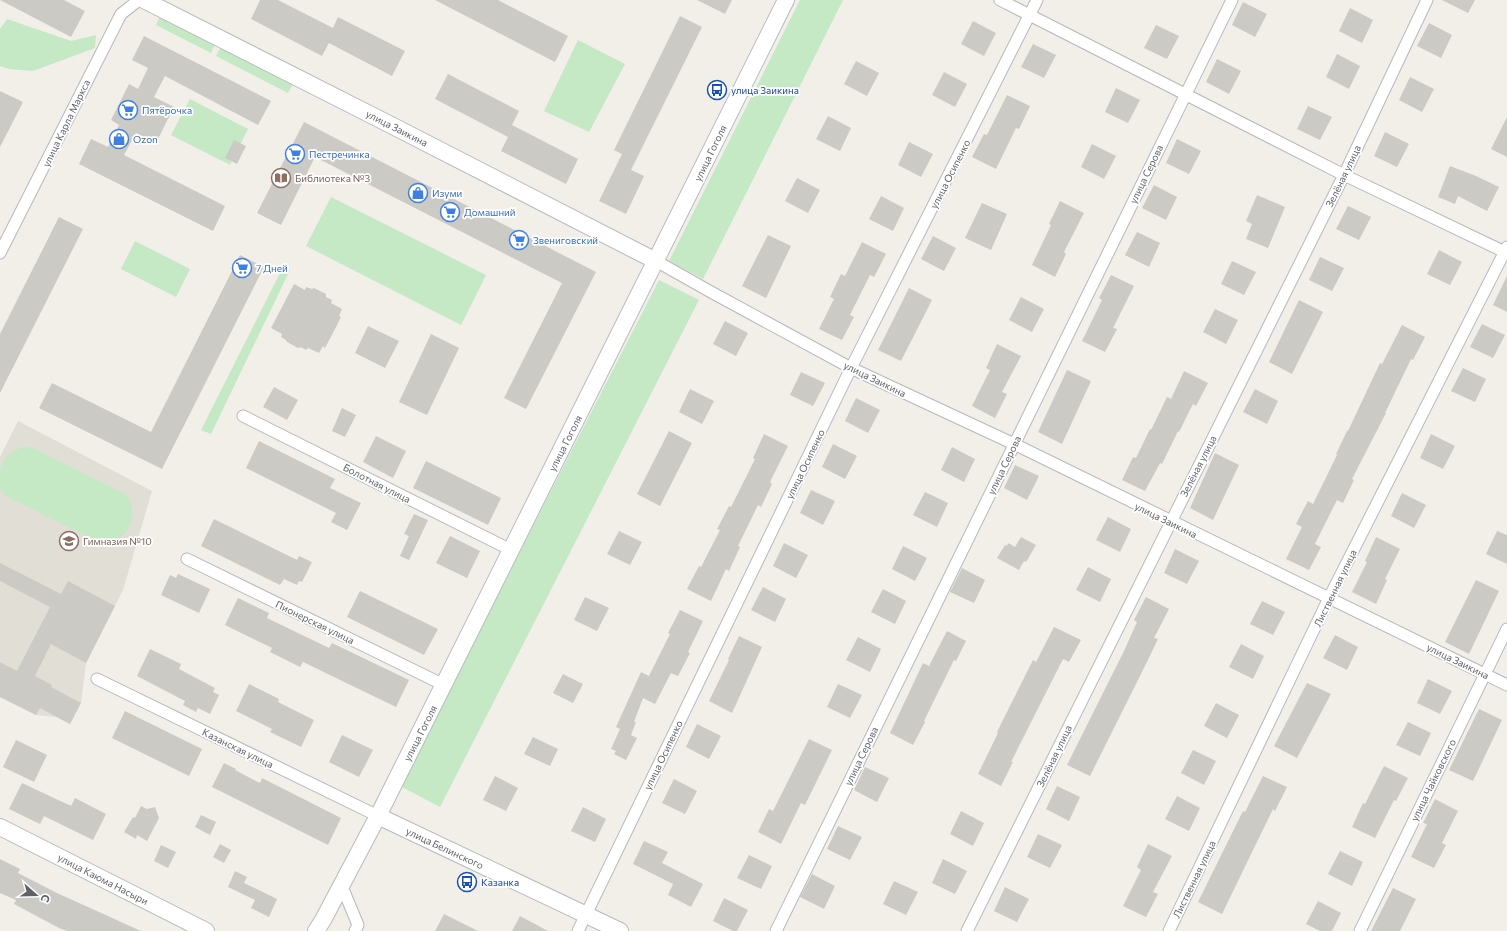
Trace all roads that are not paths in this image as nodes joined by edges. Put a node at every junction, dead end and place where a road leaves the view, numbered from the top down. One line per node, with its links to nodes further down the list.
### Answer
1 (139, 0): 12 (street, улица Карла Маркса)
2 (144, 0): 13 (main road, улица Заикина)
3 (786, 0): 13 (main road, улица Гоголя)
4 (1000, 0): 8 (street)
5 (1037, 0): 8 (street, улица Осипенко)
6 (1232, 0): 9 (street, улица Серова)
7 (1427, 0): 10 (street, Зелёная улица)
8 (1030, 15): 9 (street); 14 (street, улица Осипенко)
9 (1186, 95): 10 (street); 16 (street, улица Серова)
10 (1344, 175): 11 (street); 17 (street, Зелёная улица)
11 (1506, 250): 20 (street, Лиственная улица)
12 (0, 253)
13 (656, 261): 14 (street, улица Заикина); 18 (main road, улица Гоголя)
14 (851, 368): 16 (street, улица Заикина); 29 (street, улица Осипенко)
15 (243, 416): 18 (street, Болотная улица)
16 (1014, 444): 17 (street, улица Заикина); 35 (street, улица Серова)
17 (1170, 522): 20 (street, улица Заикина); 36 (street, Зелёная улица)
18 (511, 550): 24 (main road, улица Гоголя)
19 (187, 559): 24 (street, Пионерская улица)
20 (1329, 598): 22 (street, улица Заикина); 37 (street, Лиственная улица)
21 (1507, 629): 22 (street, улица Чайковского)
22 (1484, 674): 25 (street, улица Заикина); 38 (street, улица Чайковского)
23 (97, 680): 26 (street, Казанская улица)
24 (444, 685): 26 (main road, улица Гоголя)
25 (1507, 686)
26 (378, 816): 28 (main road, улица Гоголя); 29 (main road, улица Белинского)
27 (0, 827): 30 (main road, улица Каюма Насыри)
28 (341, 884): 31 (main road, улица Гоголя); 32 (street)
29 (586, 915): 33 (street, улица Осипенко); 34 (main road, улица Белинского)
30 (206, 931)
31 (316, 931)
32 (355, 931)
33 (578, 931)
34 (620, 931)
35 (776, 931)
36 (967, 931)
37 (1169, 931)
38 (1360, 931)

